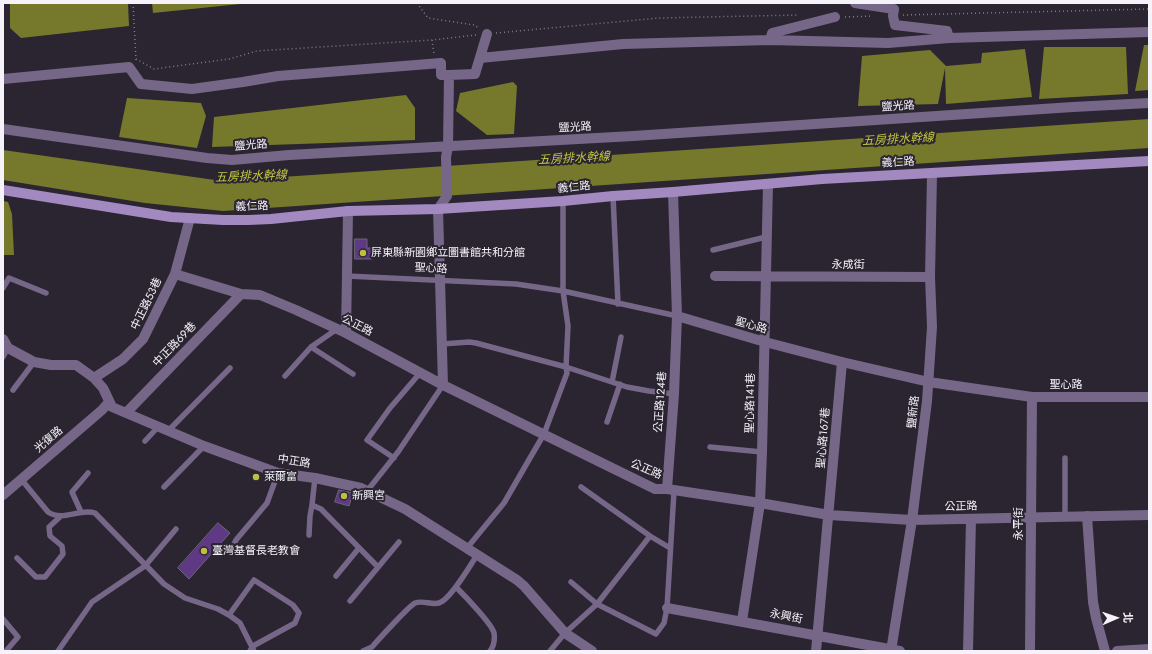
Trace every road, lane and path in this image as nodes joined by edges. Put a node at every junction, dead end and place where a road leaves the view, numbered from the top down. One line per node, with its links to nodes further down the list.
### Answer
1 (133, 3): 14 (path)
2 (417, 3): 9 (path)
3 (855, 3): 10 (street)
4 (1149, 9): 6 (path)
5 (802, 15): 9 (path)
6 (927, 15)
7 (835, 17): 12 (street)
8 (1149, 32): 10 (street)
9 (487, 34): 11 (path); 13 (street)
10 (948, 38): 12 (street)
11 (432, 40): 14 (path); 15 (path)
12 (770, 40): 13 (street)
13 (480, 58): 16 (street)
14 (133, 63): 15 (street); 17 (street)
15 (435, 63): 16 (street)
16 (449, 75): 20 (street)
17 (3, 79)
18 (1149, 103): 20 (street, 鹽光路)
19 (3, 129): 20 (street, 鹽光路)
20 (448, 146): 28 (street)
21 (1149, 161): 22 (street, 義仁路)
22 (932, 174): 23 (street, 義仁路); 37 (street, 鹽新路)
23 (768, 184): 25 (street, 義仁路); 31 (street, 聖心路141巷)
24 (3, 190): 30 (street, 義仁路)
25 (673, 192): 26 (street, 義仁路); 44 (street, 公正路124巷)
26 (613, 196): 27 (street, 義仁路); 43 (lane)
27 (563, 201): 28 (street, 義仁路); 40 (lane)
28 (438, 209): 29 (street, 義仁路); 38 (street)
29 (348, 211): 30 (street, 義仁路); 34 (street)
30 (190, 218): 33 (street, 中正路53巷)
31 (766, 237): 32 (lane); 36 (street, 聖心路141巷)
32 (713, 250)
33 (175, 274): 42 (street, 公正路); 58 (street, 中正路53巷)
34 (347, 276): 38 (lane, 聖心路); 45 (street)
35 (715, 276): 36 (street, 永成街)
36 (765, 277): 37 (street, 永成街); 47 (street, 聖心路141巷)
37 (930, 277): 60 (street, 鹽新路)
38 (440, 281): 40 (lane, 聖心路); 48 (street)
39 (3, 288): 41 (lane)
40 (563, 291): 43 (lane, 聖心路); 53 (lane)
41 (46, 293)
42 (241, 294): 45 (street, 公正路); 68 (street, 中正路69巷)
43 (618, 304): 44 (lane, 聖心路)
44 (677, 316): 47 (street, 聖心路); 64 (street, 公正路124巷)
45 (342, 331): 49 (lane); 55 (street, 公正路)
46 (621, 337): 59 (lane)
47 (765, 342): 52 (street, 聖心路); 75 (street, 聖心路141巷)
48 (442, 344): 53 (lane); 62 (street)
49 (311, 347): 56 (lane); 57 (lane)
50 (5, 348): 51 (street, 中正路)
51 (34, 362): 58 (street, 中正路); 63 (lane)
52 (842, 362): 60 (street, 聖心路); 90 (street, 聖心路167巷)
53 (566, 366): 59 (lane); 71 (lane)
54 (230, 368): 70 (lane)
55 (420, 373): 62 (street, 公正路); 76 (lane)
56 (353, 374)
57 (285, 376)
58 (94, 378): 67 (street, 中正路)
59 (612, 382): 61 (lane)
60 (928, 382): 65 (street, 聖心路); 97 (street, 鹽新路)
61 (620, 384): 64 (lane); 69 (lane)
62 (443, 385): 71 (street, 公正路); 76 (lane)
63 (13, 390)
64 (674, 394): 84 (street, 公正路124巷)
65 (1032, 397): 66 (street, 聖心路); 95 (street, 永平街)
66 (1149, 397)
67 (109, 402): 68 (street, 中正路); 81 (street, 光復路)
68 (126, 413): 70 (street, 中正路)
69 (607, 422)
70 (163, 429): 72 (lane); 73 (street, 中正路)
71 (544, 434): 84 (street, 公正路); 103 (lane)
72 (145, 441)
73 (204, 446): 79 (street, 中正路); 82 (lane)
74 (710, 447): 75 (lane)
75 (762, 452): 87 (street, 聖心路141巷)
76 (394, 458): 85 (lane)
77 (1065, 458): 94 (lane)
78 (88, 473): 89 (lane)
79 (278, 473): 80 (street, 中正路); 105 (lane)
80 (315, 478): 85 (street, 中正路); 88 (lane)
81 (22, 479): 86 (street, 光復路); 92 (lane)
82 (164, 487)
83 (581, 487): 100 (lane)
84 (670, 490): 87 (street, 公正路); 104 (lane)
85 (367, 491): 103 (street, 中正路)
86 (3, 495)
87 (760, 503): 90 (street, 公正路); 118 (street, 聖心路141巷)
88 (312, 505): 99 (lane); 102 (lane)
89 (81, 512): 92 (lane); 108 (lane)
90 (829, 515): 97 (street, 公正路); 120 (street, 聖心路167巷)
91 (1149, 515): 93 (street, 公正路)
92 (61, 516): 107 (lane)
93 (1087, 516): 94 (street, 公正路); 133 (street)
94 (1065, 517): 95 (street, 公正路)
95 (1032, 518): 96 (street, 公正路); 132 (street, 永平街)
96 (971, 519): 97 (street, 公正路); 131 (street)
97 (912, 520): 130 (street, 鹽新路)
98 (176, 529): 108 (lane)
99 (309, 535)
100 (650, 536): 104 (lane); 114 (lane)
101 (399, 542): 109 (lane)
102 (359, 548): 109 (lane); 110 (lane)
103 (467, 548): 106 (street, 中正路)
104 (670, 548): 115 (lane)
105 (230, 553)
106 (477, 555): 112 (lane); 119 (street, 中正路)
107 (16, 558)
108 (146, 566): 116 (lane); 124 (lane)
109 (377, 566): 113 (lane)
110 (336, 576)
111 (571, 582): 114 (lane)
112 (456, 587): 125 (lane); 126 (lane)
113 (350, 601)
114 (597, 604): 115 (lane); 119 (lane)
115 (667, 608): 118 (street, 永興街)
116 (229, 615): 122 (lane); 122 (lane)
117 (3, 620): 123 (lane)
118 (742, 621): 120 (street, 永興街)
119 (566, 632): 127 (lane); 128 (street, 中正路)
120 (817, 636): 129 (street, 聖心路167巷); 130 (street, 永興街)
121 (1149, 648): 134 (street)
122 (252, 649)
123 (6, 651)
124 (58, 651)
125 (363, 651)
126 (490, 651)
127 (550, 651)
128 (592, 651)
129 (816, 651)
130 (894, 651)
131 (968, 651)
132 (1030, 651)
133 (1105, 651)
134 (1117, 651)

